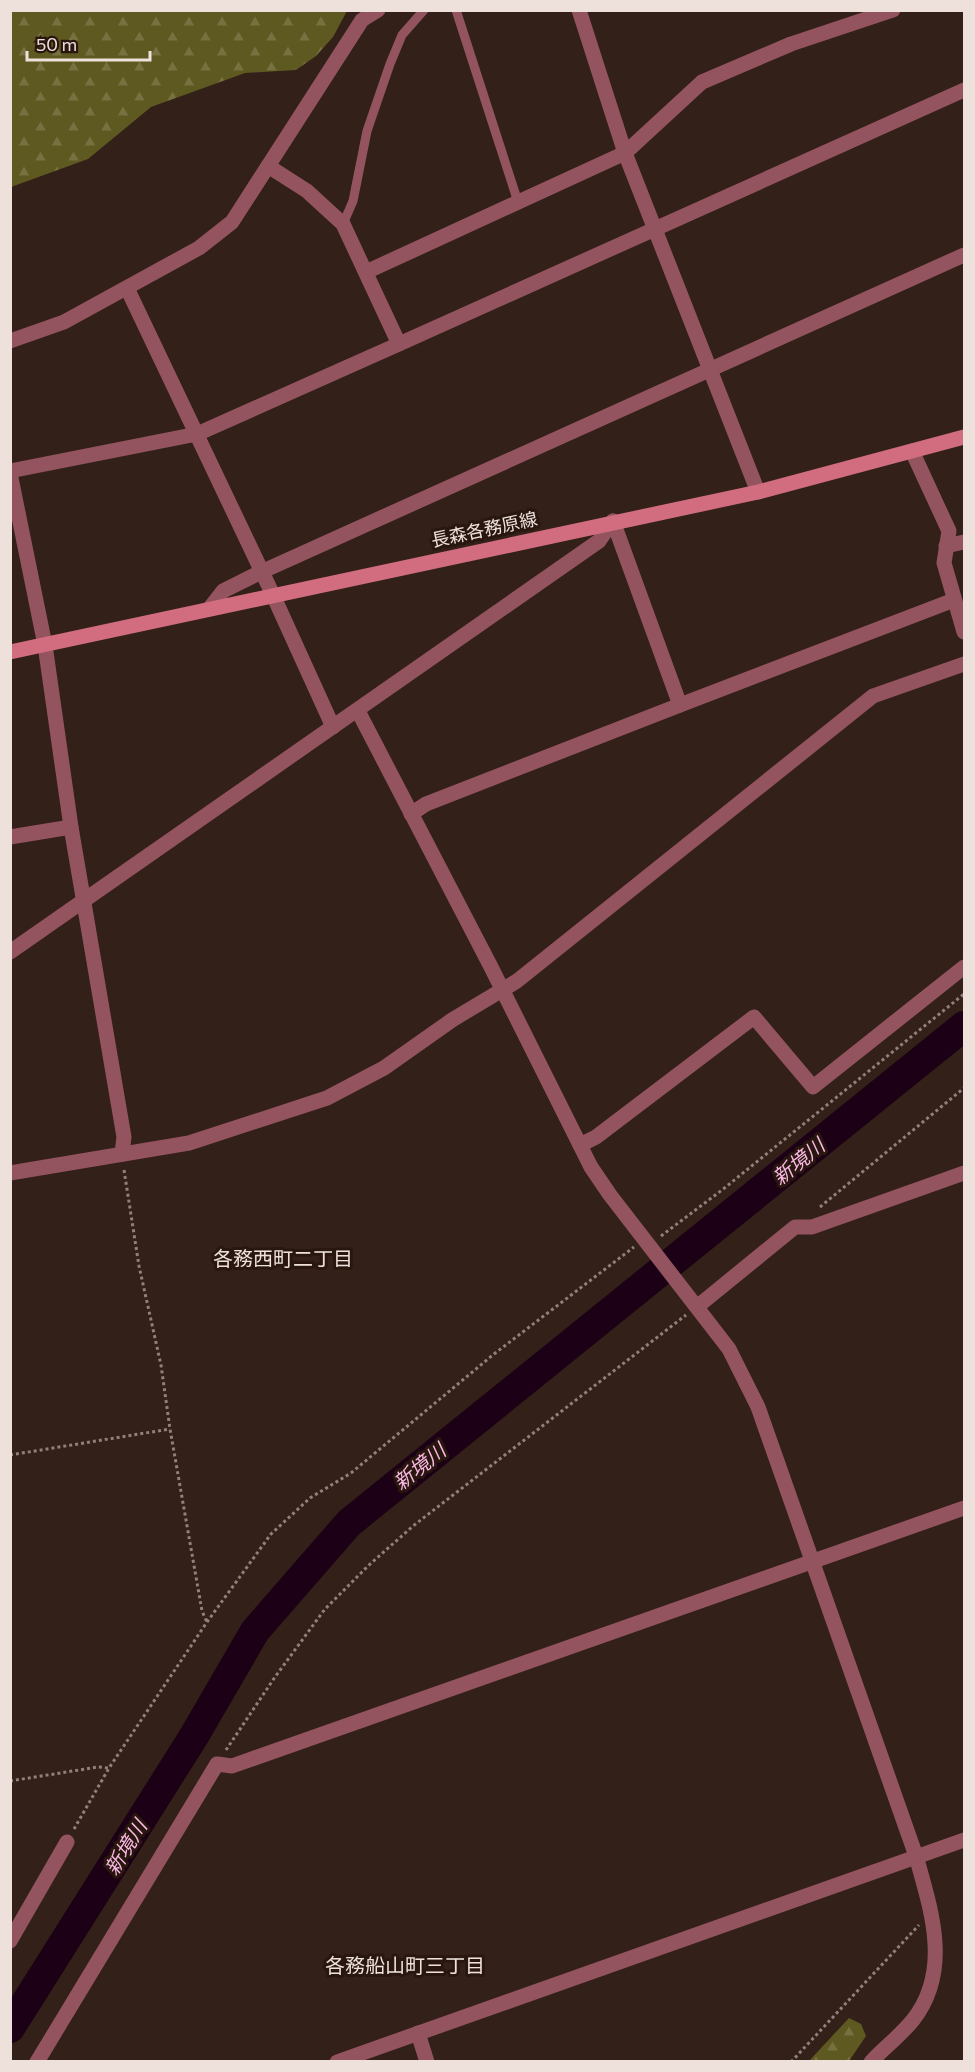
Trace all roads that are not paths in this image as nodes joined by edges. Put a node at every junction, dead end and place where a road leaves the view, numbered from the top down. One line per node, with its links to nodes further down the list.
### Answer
1 (378, 10): 8 (street)
2 (424, 10): 10 (lane)
3 (456, 10): 9 (lane)
4 (579, 10): 7 (street)
5 (893, 10): 7 (street)
6 (964, 90): 11 (street)
7 (625, 153): 9 (street); 11 (street)
8 (268, 166): 10 (street); 14 (street)
9 (518, 202): 13 (street)
10 (343, 224): 13 (street)
11 (655, 229): 16 (street); 17 (street)
12 (964, 255): 17 (street)
13 (366, 272): 16 (street)
14 (126, 288): 15 (street); 18 (street)
15 (10, 341)
16 (399, 344): 18 (street)
17 (711, 370): 22 (street); 26 (street)
18 (197, 434): 21 (street); 26 (street)
19 (964, 437): 20 (main road, 長森各務原線)
20 (912, 451): 22 (main road, 長森各務原線); 25 (street)
21 (10, 472): 31 (street)
22 (758, 492): 23 (main road, 長森各務原線)
23 (613, 521): 27 (main road, 長森各務原線); 34 (street); 35 (street)
24 (964, 542): 25 (street)
25 (946, 546): 28 (street)
26 (261, 572): 27 (street); 29 (street)
27 (273, 595): 29 (main road, 長森各務原線); 36 (street)
28 (954, 600): 30 (street); 34 (street)
29 (209, 609): 31 (main road, 長森各務原線)
30 (964, 632)
31 (45, 645): 32 (main road, 長森各務原線); 38 (street)
32 (10, 652)
33 (964, 664): 43 (street)
34 (680, 705): 37 (street)
35 (358, 711): 36 (street); 37 (street)
36 (333, 728): 40 (street)
37 (411, 814): 43 (street)
38 (71, 826): 39 (street); 40 (street)
39 (10, 837)
40 (84, 900): 41 (street); 45 (street)
41 (10, 952)
42 (964, 967): 44 (street)
43 (503, 990): 44 (street); 45 (street)
44 (580, 1145): 48 (street)
45 (122, 1154): 46 (street)
46 (10, 1173)
47 (964, 1173): 48 (street)
48 (698, 1306): 50 (street)
49 (964, 1508): 50 (street)
50 (812, 1561): 53 (street); 56 (street)
51 (964, 1840): 53 (street)
52 (67, 1842): 54 (street)
53 (916, 1856): 55 (street); 59 (street)
54 (10, 1941)
55 (418, 2033): 57 (street); 58 (street)
56 (37, 2061)
57 (337, 2061)
58 (427, 2061)
59 (870, 2061)

